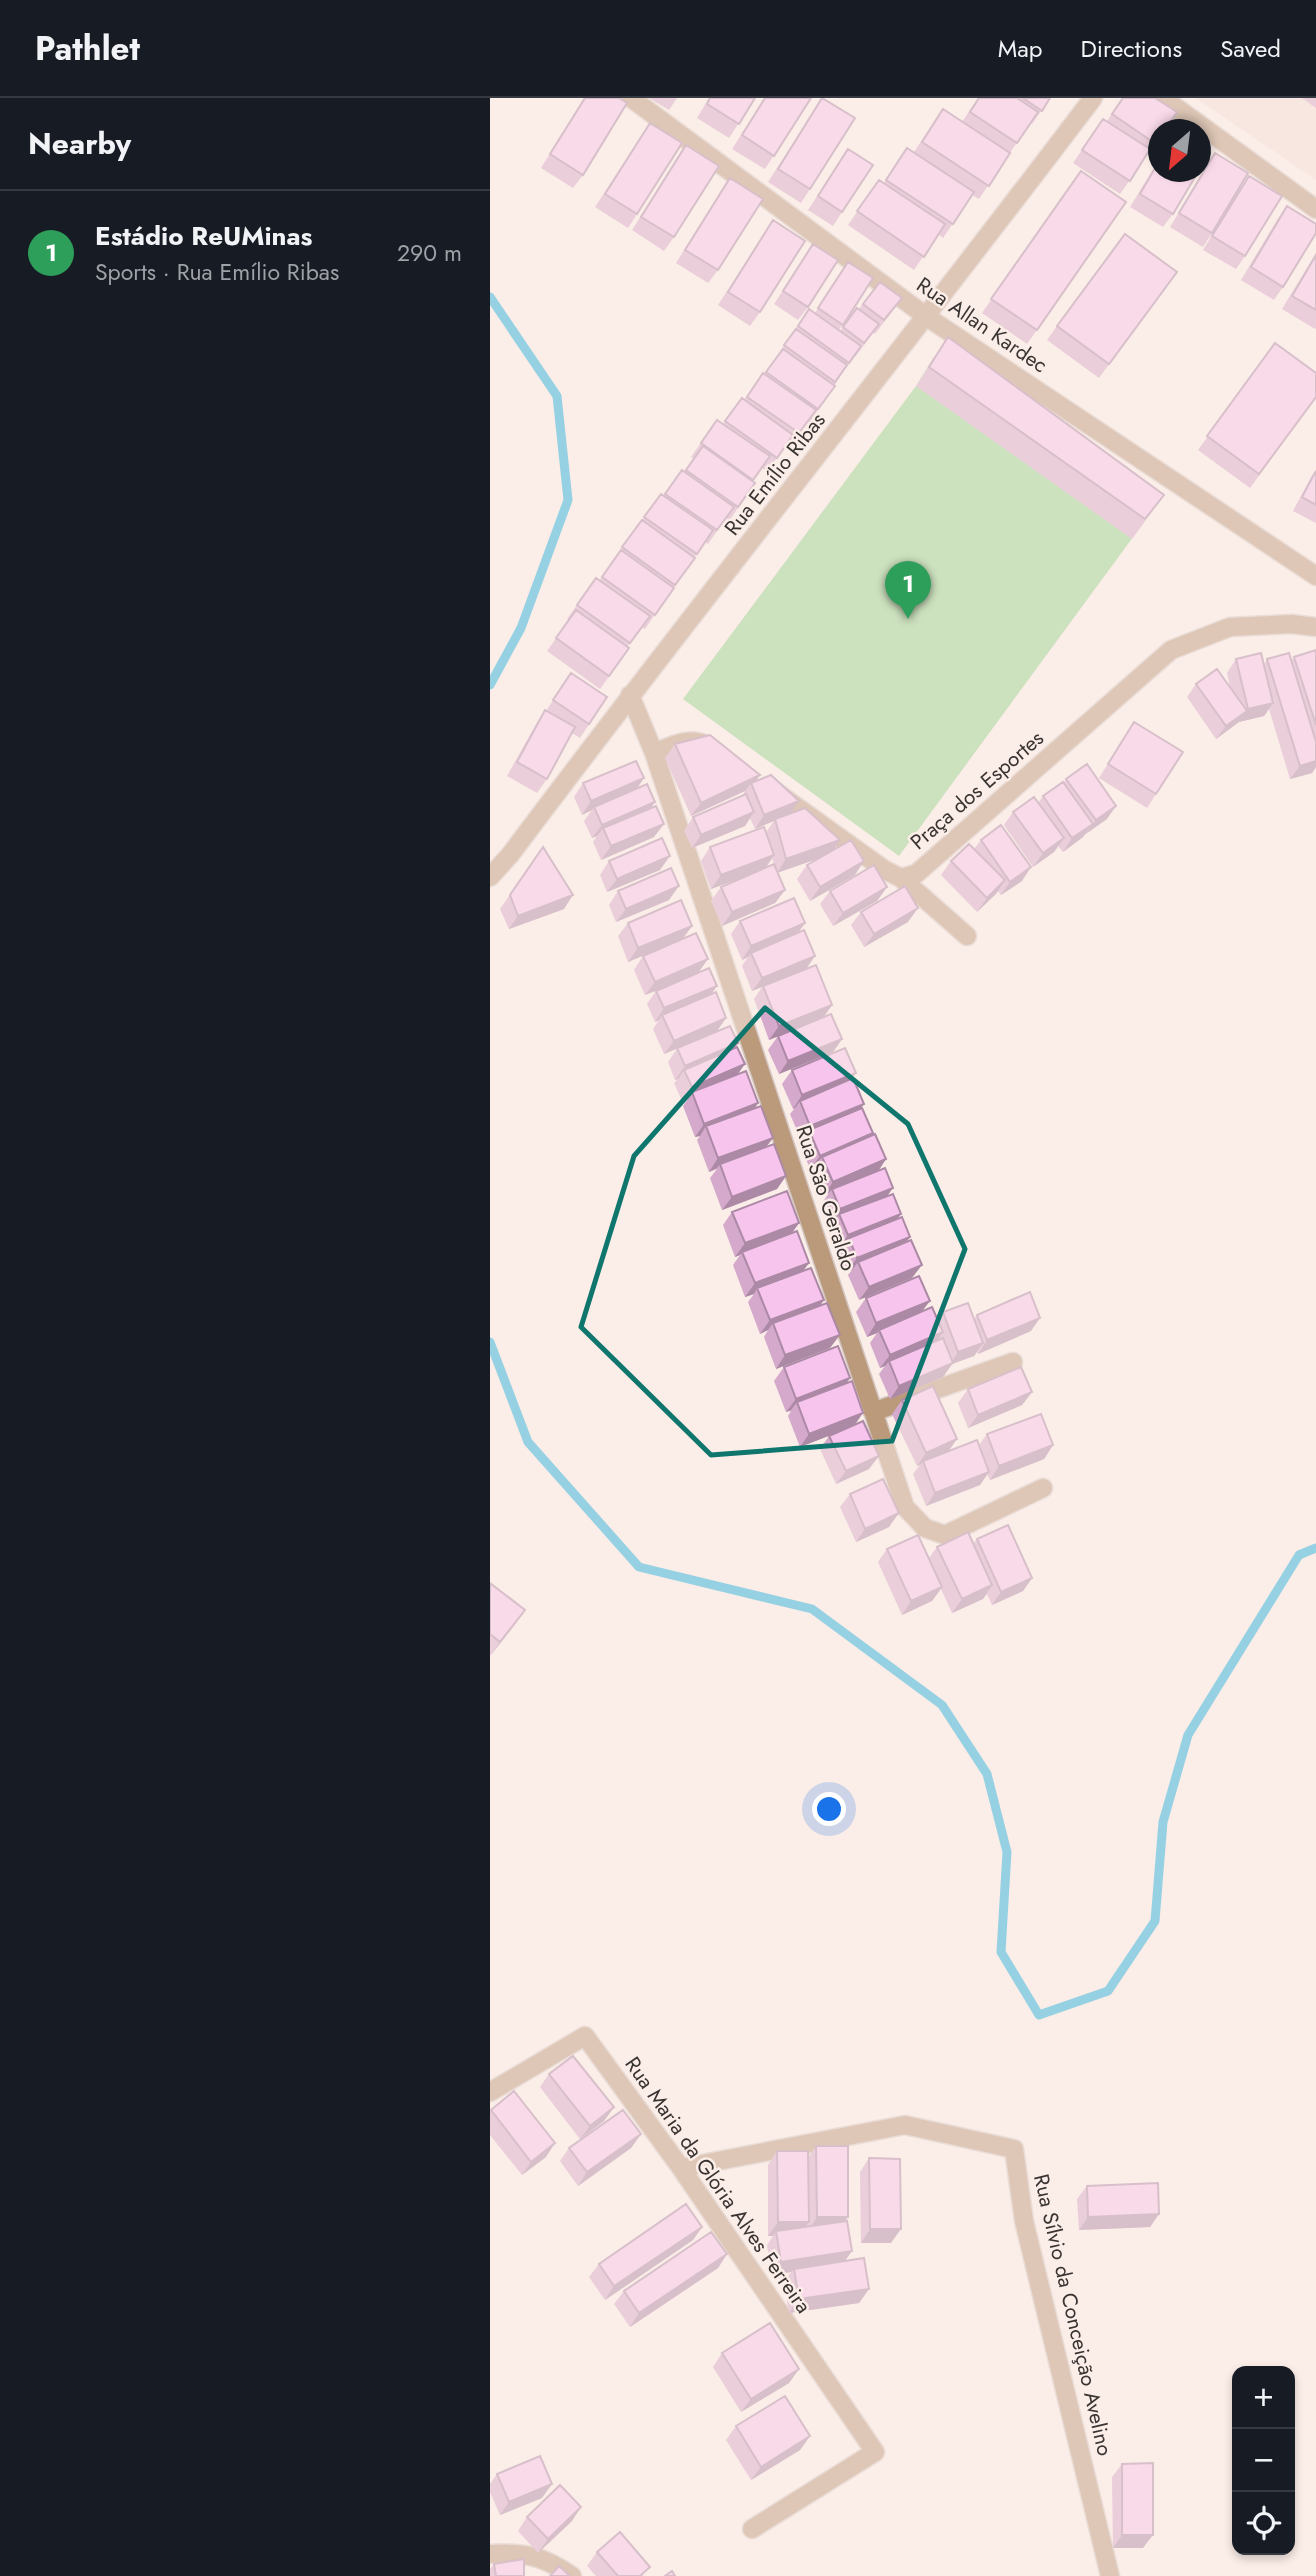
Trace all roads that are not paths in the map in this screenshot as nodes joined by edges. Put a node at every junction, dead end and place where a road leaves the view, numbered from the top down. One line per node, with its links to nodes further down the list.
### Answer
1 (631, 98): 5 (street, Rua Allan Kardec)
2 (1093, 98): 5 (street, Rua Emílio Ribas)
3 (1163, 98): 4 (street)
4 (1316, 209)
5 (927, 317): 6 (street, Rua Allan Kardec); 8 (street, Rua Emílio Ribas)
6 (1316, 576)
7 (1316, 627): 13 (street, Praça dos Esportes)
8 (630, 695): 9 (street); 12 (street, Rua Emílio Ribas)
9 (654, 753): 10 (street); 16 (street, Rua São Geraldo)
10 (724, 755)
11 (757, 778): 13 (street)
12 (490, 877)
13 (901, 878): 14 (street)
14 (967, 936)
15 (1013, 1362): 16 (street)
16 (873, 1412): 17 (street, Rua São Geraldo)
17 (1043, 1488)
18 (490, 2092): 19 (street, Rua Maria da Glória Alves Ferreira)
19 (681, 2168): 20 (street, Rua Maria da Glória Alves Ferreira); 23 (street, Rua Sílvio da Conceição Avelino)
20 (752, 2529)
21 (490, 2554): 22 (street)
22 (572, 2576)
23 (1110, 2576)

